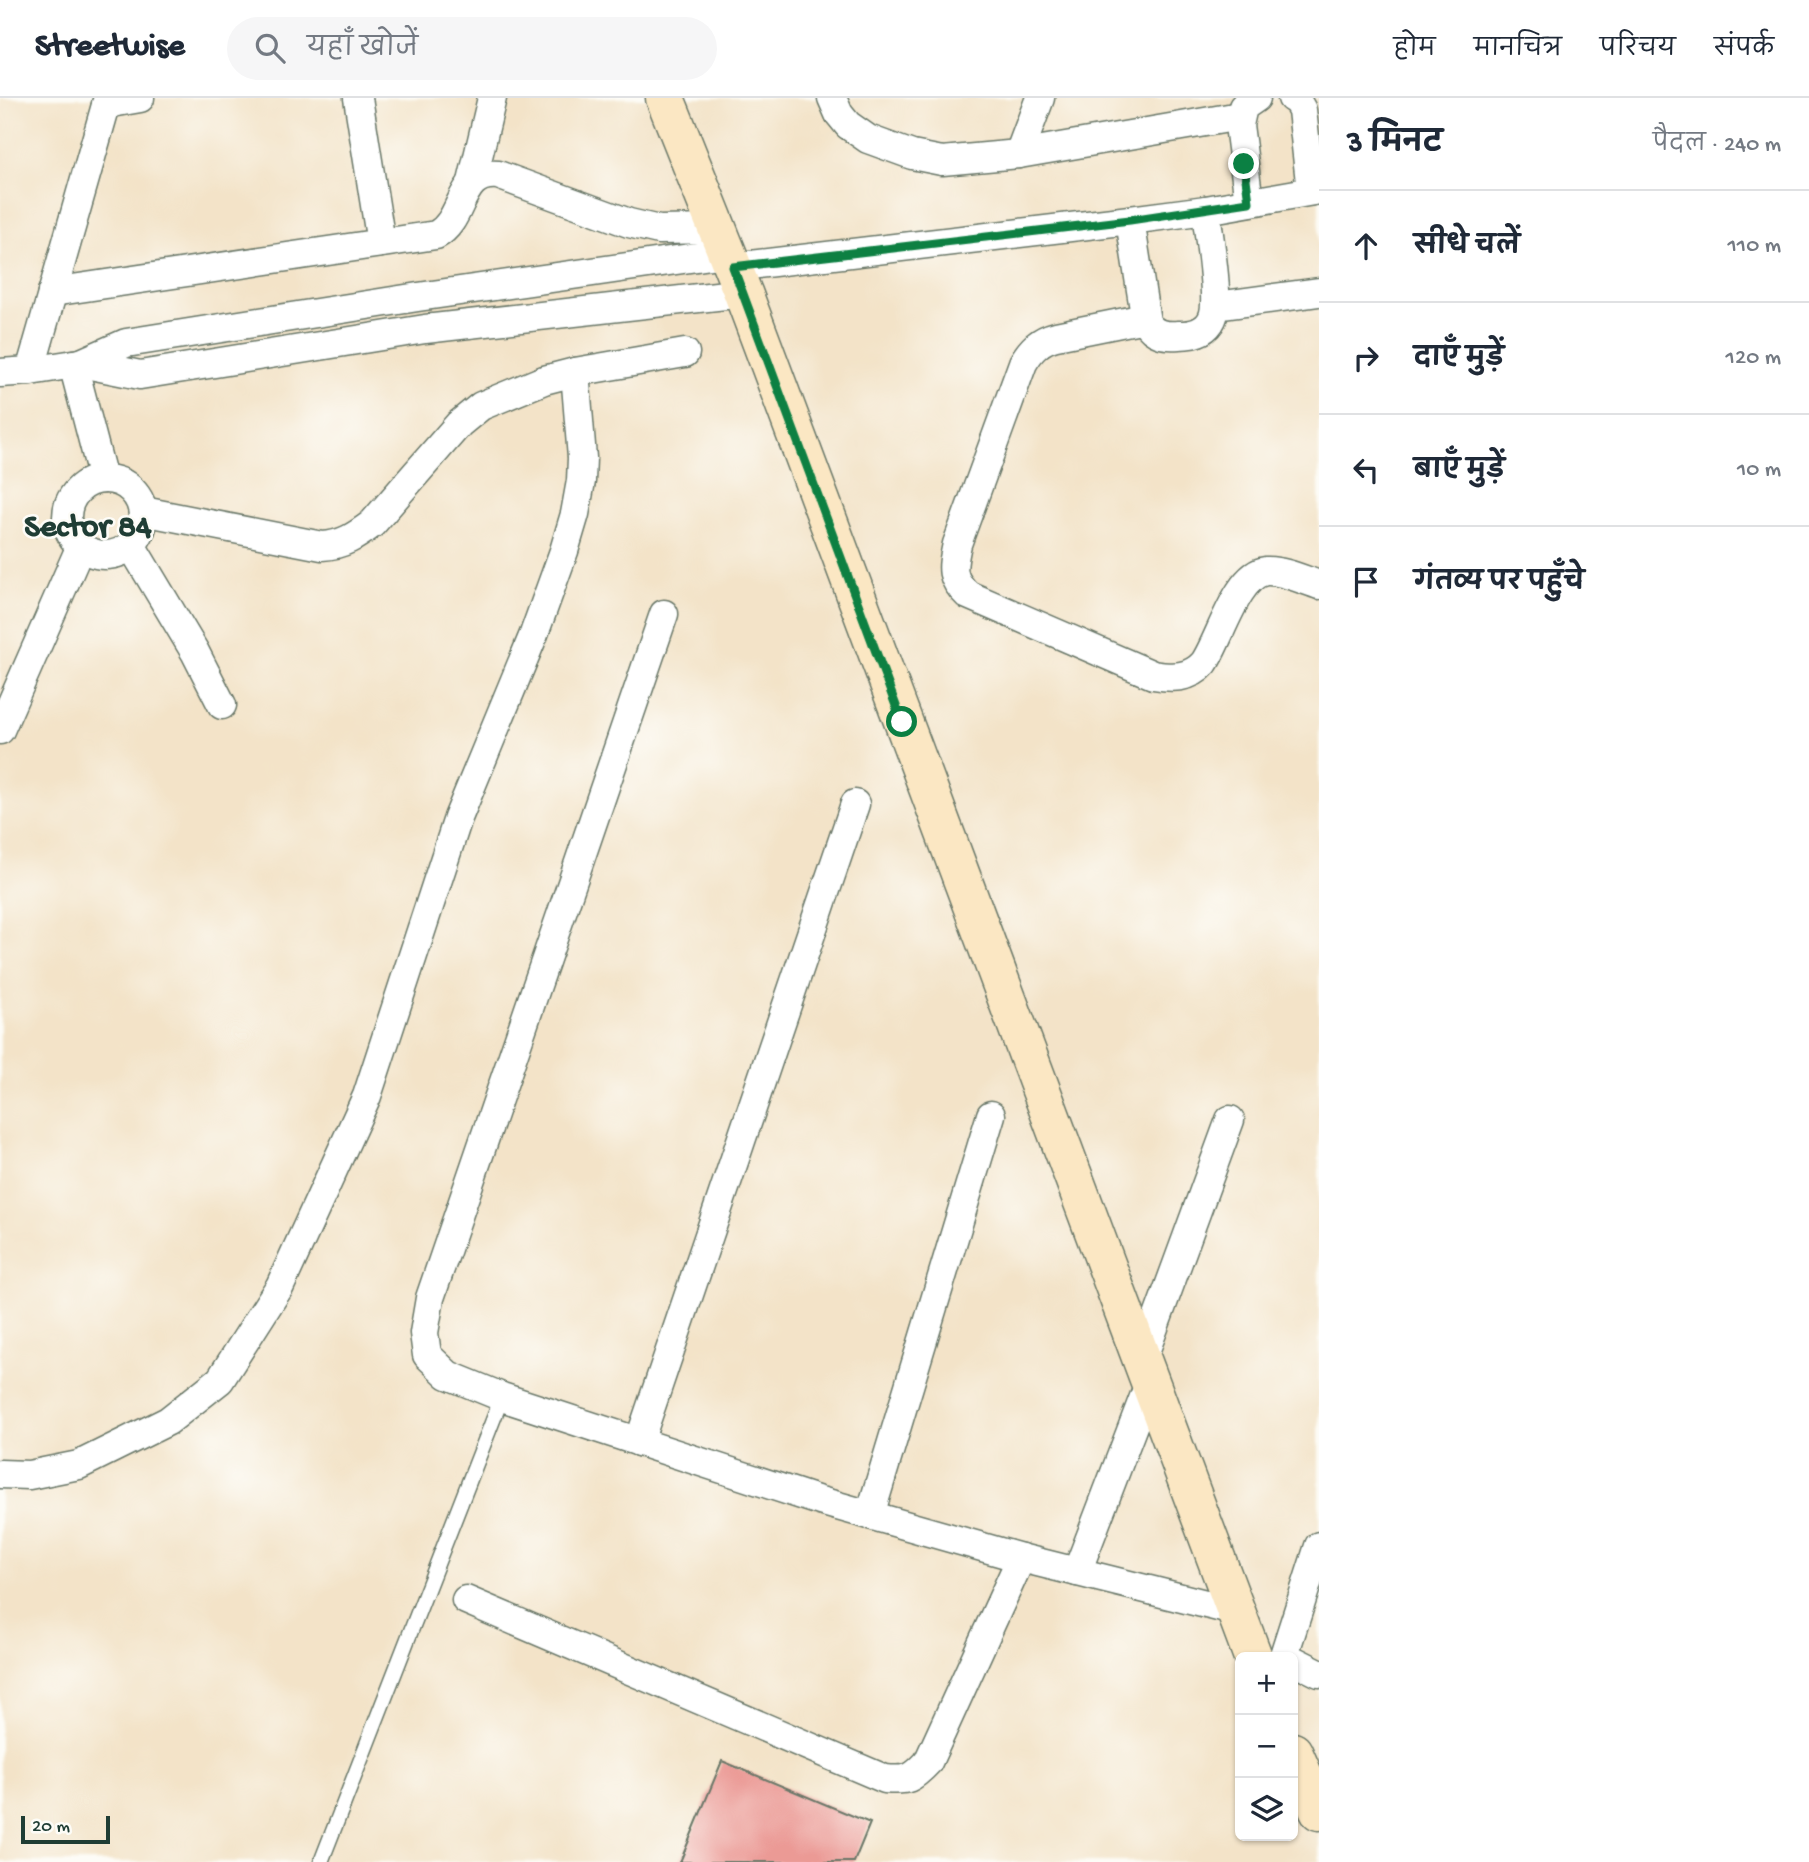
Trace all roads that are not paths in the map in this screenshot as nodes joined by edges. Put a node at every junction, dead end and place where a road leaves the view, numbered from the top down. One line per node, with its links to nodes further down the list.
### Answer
1 (140, 98): 7 (street)
2 (358, 98): 16 (street)
3 (492, 98): 11 (street)
4 (665, 98): 17 (street)
5 (832, 98): 10 (street)
6 (1040, 98): 10 (street)
7 (107, 101): 18 (street)
8 (1304, 105): 12 (street)
9 (1248, 107): 10 (street); 13 (street)
10 (1019, 154)
11 (472, 182): 16 (street); 17 (street)
12 (1315, 191): 13 (street)
13 (1249, 202): 14 (street)
14 (1206, 210): 15 (street); 21 (street)
15 (1130, 220): 17 (street); 22 (street)
16 (381, 243): 18 (street)
17 (729, 261): 20 (street); 23 (street); 40 (street)
18 (52, 292): 26 (street)
19 (1319, 292): 21 (street)
20 (418, 297): 23 (street); 25 (street)
21 (1216, 306): 22 (street)
22 (1145, 318): 33 (street)
23 (425, 328): 25 (street)
24 (685, 353): 27 (street)
25 (77, 363): 26 (street); 29 (street)
26 (30, 371): 28 (street)
27 (575, 372): 30 (street); 43 (street)
28 (0, 373)
29 (103, 478): 30 (street); 32 (street)
30 (143, 511): 31 (street)
31 (131, 545): 32 (street); 35 (street)
32 (80, 548): 36 (street)
33 (1319, 585)
34 (664, 614): 41 (street)
35 (222, 705)
36 (0, 730)
37 (855, 804): 42 (street)
38 (992, 1115): 44 (street)
39 (1230, 1119): 40 (street)
40 (1145, 1373): 47 (street); 49 (street)
41 (502, 1398): 42 (street); 53 (lane)
42 (639, 1442): 44 (street)
43 (0, 1474)
44 (870, 1515): 46 (street)
45 (1319, 1546): 49 (street)
46 (1021, 1558): 47 (street); 48 (street)
47 (1077, 1572): 49 (street)
48 (466, 1600)
49 (1266, 1647): 50 (street)
50 (1319, 1673)
51 (1298, 1763): 52 (street)
52 (1319, 1811)
53 (321, 1862)

